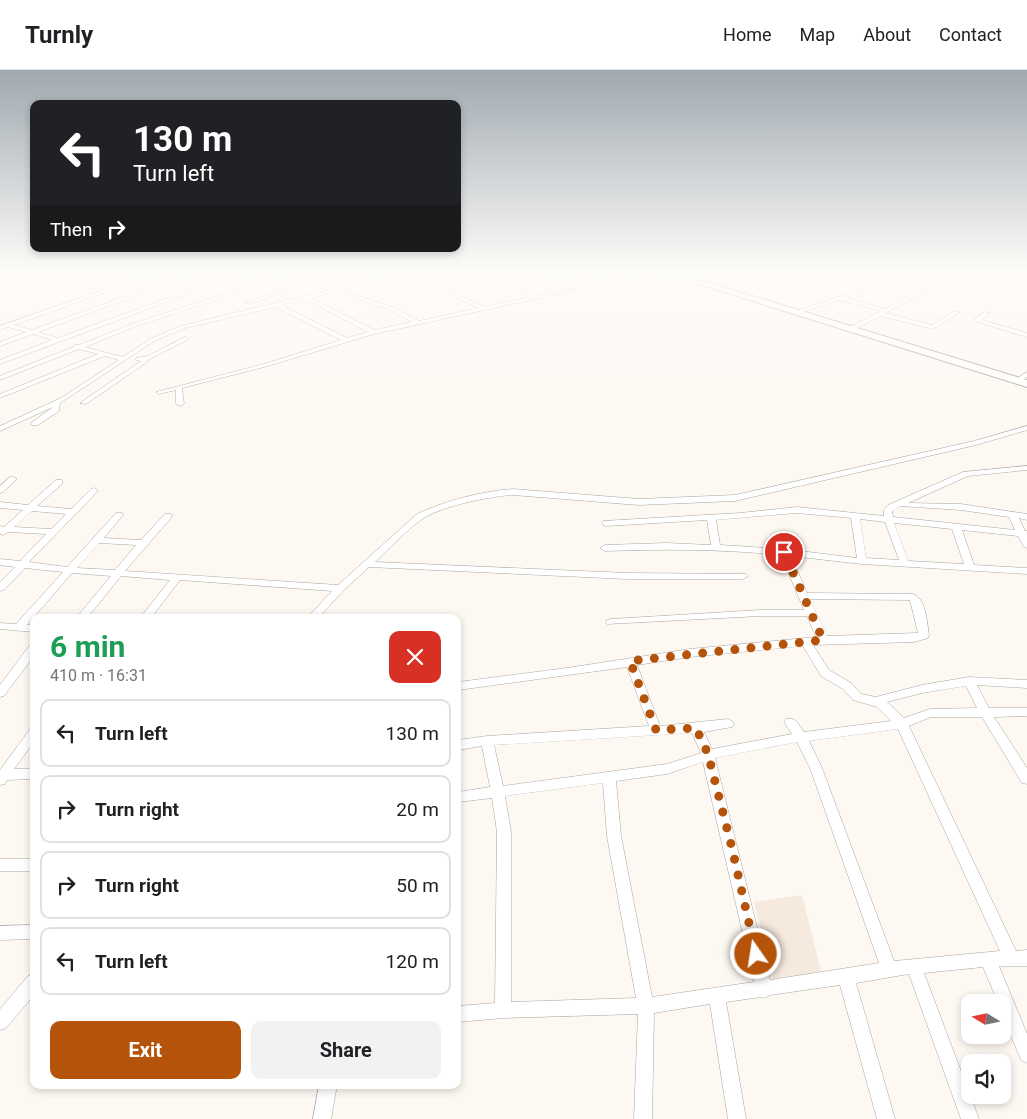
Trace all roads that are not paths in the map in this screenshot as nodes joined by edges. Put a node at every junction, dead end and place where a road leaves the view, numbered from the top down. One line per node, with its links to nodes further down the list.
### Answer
1 (22, 320): 16 (street)
2 (66, 320): 19 (street)
3 (111, 320): 23 (street)
4 (150, 320): 26 (street)
5 (204, 320): 28 (street)
6 (307, 320): 24 (street)
7 (350, 320): 20 (street)
8 (413, 320): 15 (street)
9 (428, 320): 15 (street)
10 (816, 320): 18 (main road)
11 (868, 320): 18 (street)
12 (904, 320): 13 (street)
13 (944, 320)
14 (978, 320): 21 (street)
15 (417, 322): 20 (street)
16 (8, 325): 17 (street); 19 (street)
17 (0, 328)
18 (849, 330): 35 (main road)
19 (32, 332): 23 (street); 25 (street)
20 (373, 332): 24 (street)
21 (1027, 335)
22 (185, 339): 29 (street)
23 (57, 340): 26 (street); 30 (street)
24 (348, 340): 37 (street)
25 (0, 344)
26 (78, 347): 27 (street); 32 (street)
27 (104, 354): 28 (street); 36 (street)
28 (124, 359): 29 (street); 40 (street)
29 (144, 359): 41 (street)
30 (0, 362)
31 (1027, 374): 35 (street)
32 (0, 378): 33 (street)
33 (9, 381)
34 (17, 383): 36 (street)
35 (1022, 383)
36 (24, 386): 39 (street)
37 (179, 388): 38 (street); 42 (street)
38 (159, 392)
39 (0, 396)
40 (57, 402): 43 (street); 44 (street)
41 (84, 403)
42 (180, 404)
43 (35, 424)
44 (0, 429)
45 (1026, 431): 77 (street)
46 (1027, 468): 52 (street)
47 (13, 479): 49 (street)
48 (59, 482): 53 (street)
49 (0, 490)
50 (94, 491): 54 (street)
51 (0, 505): 53 (street)
52 (899, 505): 55 (street); 61 (street)
53 (30, 508): 54 (street); 64 (street)
54 (73, 512): 65 (street)
55 (1012, 514): 58 (street); 66 (street)
56 (118, 515): 67 (street)
57 (168, 516): 68 (street)
58 (1027, 516)
59 (855, 517): 60 (street); 61 (street); 73 (street)
60 (711, 518): 62 (street); 71 (street)
61 (889, 520): 63 (street); 75 (street)
62 (606, 523)
63 (956, 526): 66 (street); 78 (street)
64 (2, 531): 65 (street)
65 (53, 532): 76 (street)
66 (1024, 533): 69 (street)
67 (95, 540): 68 (street); 79 (street)
68 (143, 543): 81 (street)
69 (1027, 545)
70 (605, 548): 71 (street)
71 (716, 548): 72 (street)
72 (784, 552): 73 (street); 86 (street)
73 (862, 561): 75 (street)
74 (0, 562): 76 (street)
75 (904, 562): 78 (street)
76 (24, 564): 79 (street); 84 (street)
77 (365, 564): 83 (street); 85 (street)
78 (970, 567): 80 (street)
79 (70, 570): 81 (street); 88 (street)
80 (1027, 572)
81 (117, 573): 82 (street); 89 (street)
82 (178, 576): 85 (street); 90 (street)
83 (743, 576)
84 (0, 588)
85 (340, 588): 91 (street)
86 (803, 596): 87 (street); 97 (street)
87 (810, 613): 93 (street); 97 (street)
88 (31, 614)
89 (83, 614)
90 (148, 614)
91 (316, 614)
92 (30, 615): 95 (street)
93 (611, 622)
94 (0, 626): 95 (street)
95 (18, 628): 96 (street)
96 (30, 629)
97 (823, 640): 98 (street)
98 (806, 642): 100 (street); 105 (street)
99 (30, 653): 104 (street)
100 (630, 661): 103 (street); 112 (street)
101 (969, 681): 102 (street); 105 (street); 106 (street)
102 (1027, 684)
103 (461, 686)
104 (0, 693)
105 (876, 701): 110 (street)
106 (985, 712): 107 (street); 110 (street); 121 (street)
107 (1027, 712)
108 (790, 722): 114 (street)
109 (728, 724): 111 (street)
110 (902, 724): 114 (street); 129 (street)
111 (696, 728): 112 (street); 117 (street)
112 (656, 730): 115 (street)
113 (30, 737): 119 (street)
114 (801, 737): 117 (street); 131 (street)
115 (487, 741): 116 (street); 122 (street)
116 (461, 745)
117 (708, 754): 120 (street); 134 (street)
118 (30, 774): 119 (street)
119 (1, 777)
120 (609, 777): 122 (street); 136 (street)
121 (1027, 779)
122 (497, 792): 123 (street); 137 (street)
123 (461, 797)
124 (0, 865): 125 (street)
125 (30, 865)
126 (30, 932): 127 (street)
127 (0, 933)
128 (988, 959): 129 (street); 130 (street); 140 (street)
129 (1019, 959)
130 (914, 966): 131 (street); 146 (street)
131 (888, 970): 132 (street)
132 (846, 977): 134 (street); 145 (street)
133 (30, 987): 139 (street)
134 (764, 990): 135 (street)
135 (717, 997): 136 (street); 144 (street)
136 (646, 1006): 137 (street); 143 (street)
137 (503, 1010): 138 (street)
138 (461, 1014)
139 (0, 1022)
140 (1027, 1054)
141 (327, 1089): 142 (street)
142 (322, 1119)
143 (643, 1119)
144 (737, 1119)
145 (886, 1119)
146 (970, 1119)

